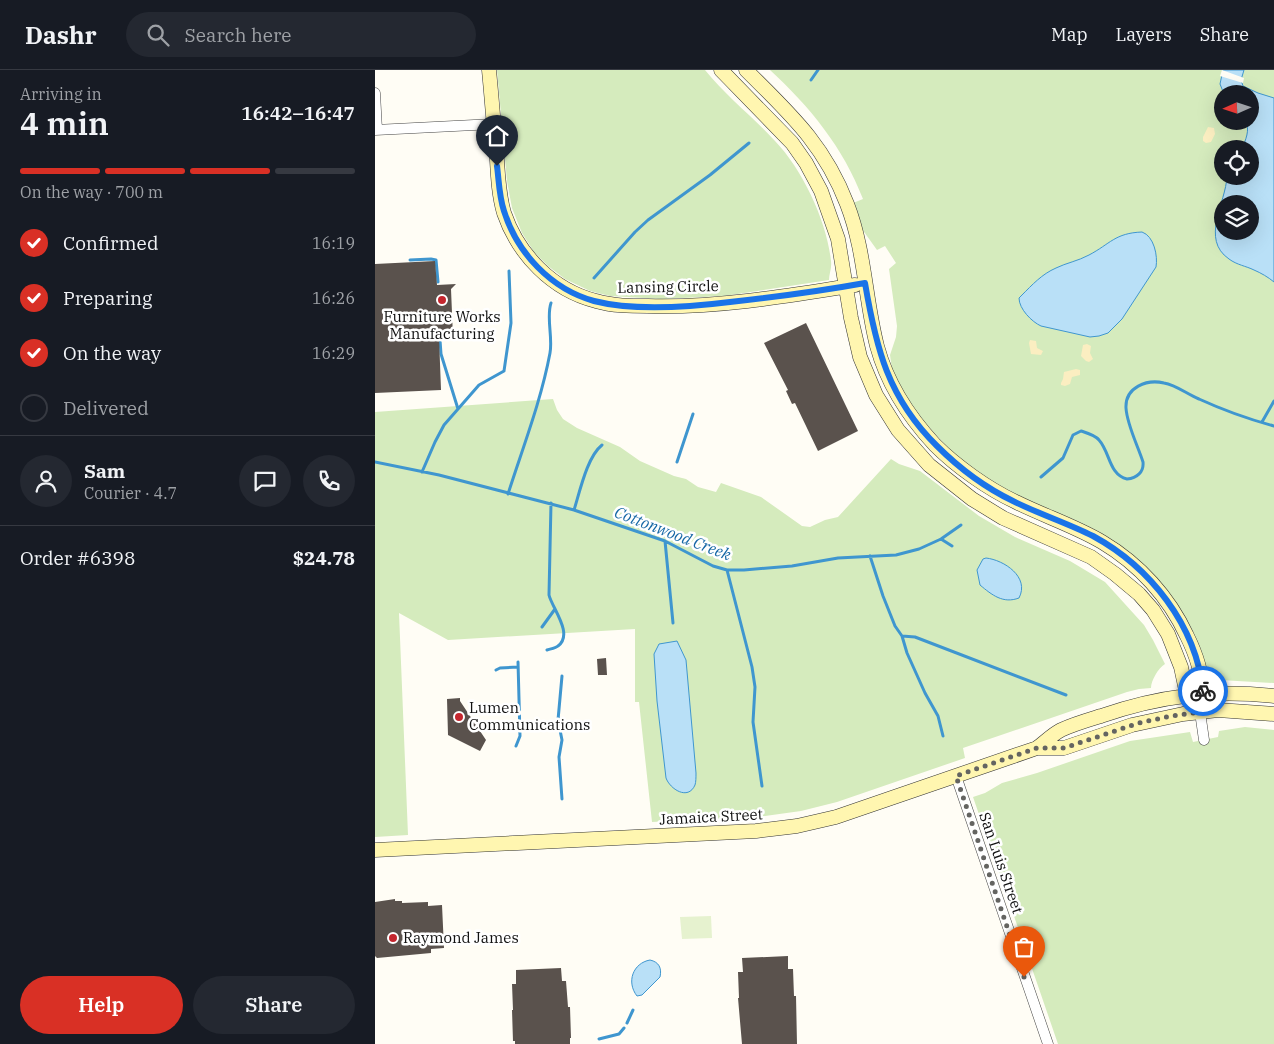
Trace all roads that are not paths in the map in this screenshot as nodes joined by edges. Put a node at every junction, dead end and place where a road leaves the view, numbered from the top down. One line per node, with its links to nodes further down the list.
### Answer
1 (489, 70): 5 (main road, Lansing Circle)
2 (721, 70): 8 (main road)
3 (746, 70): 7 (main road)
4 (375, 93): 6 (street)
5 (494, 124): 6 (street); 8 (main road, Lansing Circle)
6 (376, 130)
7 (865, 283): 8 (main road, Lansing Circle); 9 (main road)
8 (847, 286): 9 (main road)
9 (1195, 695): 10 (main road, Jamaica Street); 11 (main road); 14 (main road, Jamaica Street)
10 (1274, 696)
11 (1200, 712): 12 (main road, Jamaica Street); 13 (street); 14 (main road, Jamaica Street)
12 (1274, 714)
13 (1204, 740)
14 (1037, 748): 15 (main road, Jamaica Street)
15 (956, 776): 16 (main road, Jamaica Street); 17 (street, San Luis Street)
16 (375, 850)
17 (1048, 1044)

